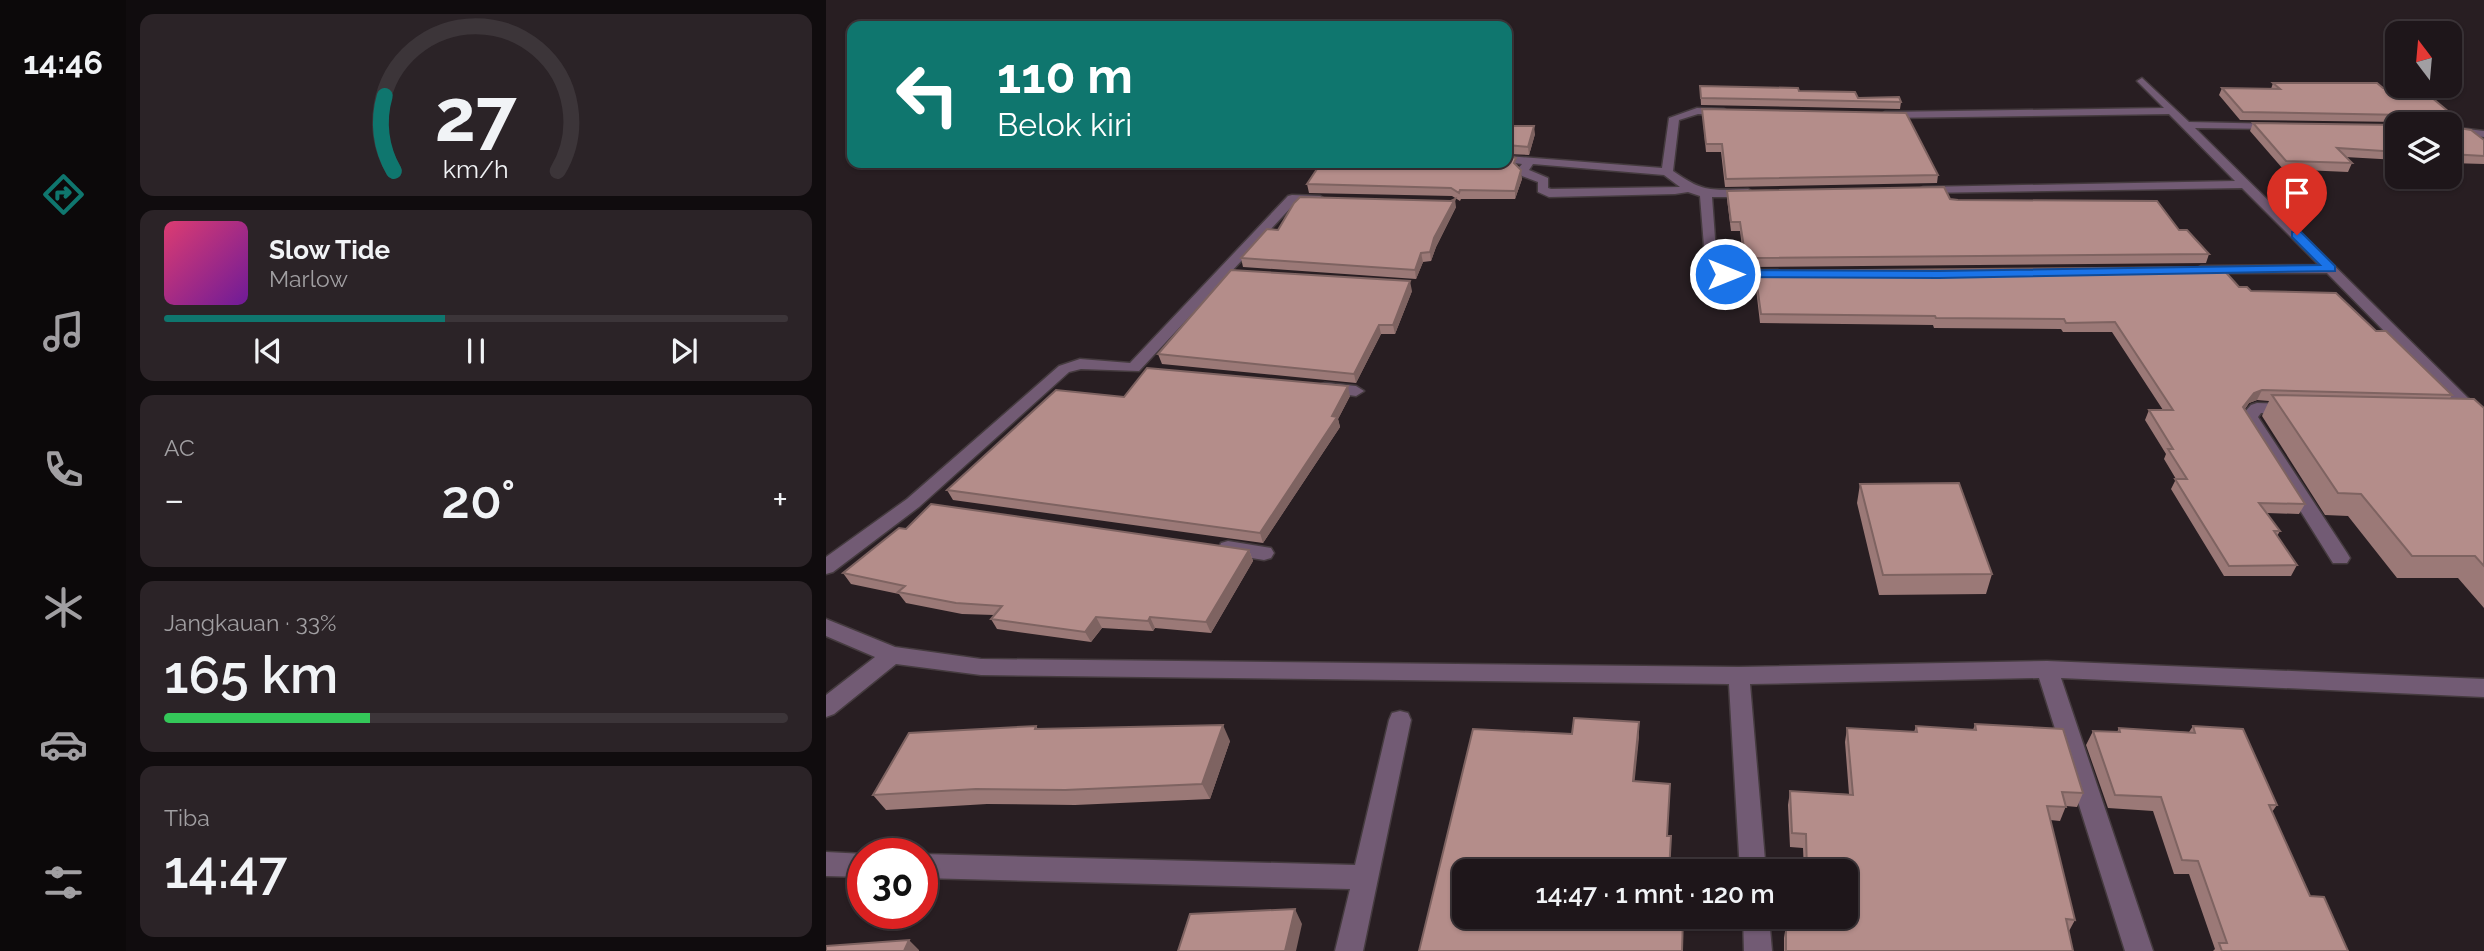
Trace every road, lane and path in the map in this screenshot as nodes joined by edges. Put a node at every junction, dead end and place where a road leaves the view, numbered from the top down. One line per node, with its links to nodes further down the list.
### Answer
1 (2142, 81): 2 (street)
2 (2171, 111): 4 (street); 5 (street)
3 (1739, 112): 11 (street)
4 (1879, 115)
5 (2185, 125): 6 (street); 12 (street)
6 (2291, 126)
7 (2462, 131): 8 (street)
8 (2484, 134)
9 (1512, 159): 10 (street)
10 (1530, 161): 11 (street); 13 (street)
11 (1667, 172): 13 (street)
12 (2246, 184): 14 (street); 18 (street)
13 (1689, 188): 16 (street)
14 (1913, 190)
15 (1761, 193): 16 (street)
16 (1706, 194): 20 (street)
17 (1332, 200): 25 (street)
18 (2331, 269): 19 (street); 24 (street)
19 (2186, 271)
20 (1792, 274)
21 (1314, 387): 22 (street)
22 (1356, 391)
23 (2311, 410): 29 (street)
24 (2445, 413)
25 (913, 503): 26 (street); 30 (street)
26 (940, 507)
27 (1210, 545): 28 (street)
28 (1264, 553)
29 (2340, 558)
30 (826, 567)
31 (826, 627): 32 (street)
32 (892, 655): 34 (street); 36 (street)
33 (2047, 669): 34 (street); 35 (street); 46 (street)
34 (1739, 676): 38 (street)
35 (2484, 688)
36 (826, 708)
37 (1400, 720): 42 (street)
38 (1752, 859)
39 (826, 864): 40 (street)
40 (847, 864)
41 (938, 866): 42 (street)
42 (1367, 877): 44 (street)
43 (1757, 929): 45 (street)
44 (1349, 951)
45 (1758, 951)
46 (2139, 951)

